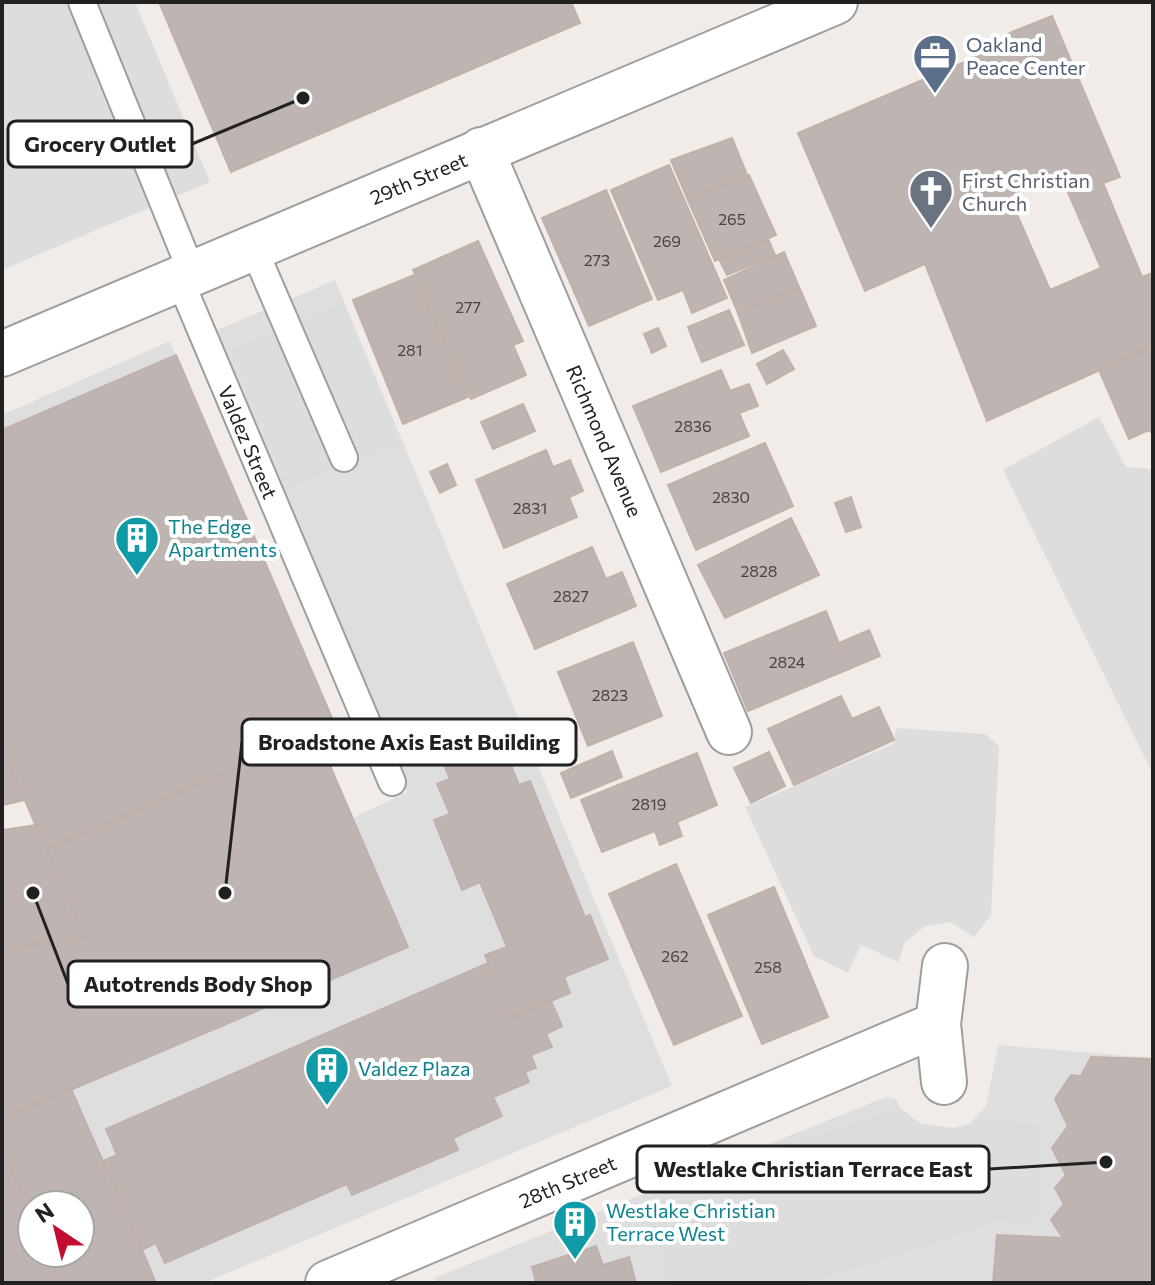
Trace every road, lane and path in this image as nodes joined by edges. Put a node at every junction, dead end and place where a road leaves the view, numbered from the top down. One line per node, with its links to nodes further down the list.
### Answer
1 (82, 2): 5 (lane, Valdez Street)
2 (835, 2): 3 (street, 29th Street)
3 (481, 150): 4 (street, 29th Street); 8 (street, Richmond Avenue)
4 (253, 247): 5 (street, 29th Street); 7 (lane)
5 (185, 276): 6 (street, 29th Street); 9 (lane, Valdez Street)
6 (2, 354)
7 (344, 458)
8 (729, 732)
9 (392, 782)
10 (945, 966): 11 (street)
11 (938, 1024): 12 (street); 13 (street, 28th Street)
12 (944, 1082)
13 (384, 1272): 14 (street, 28th Street)
14 (328, 1283)

